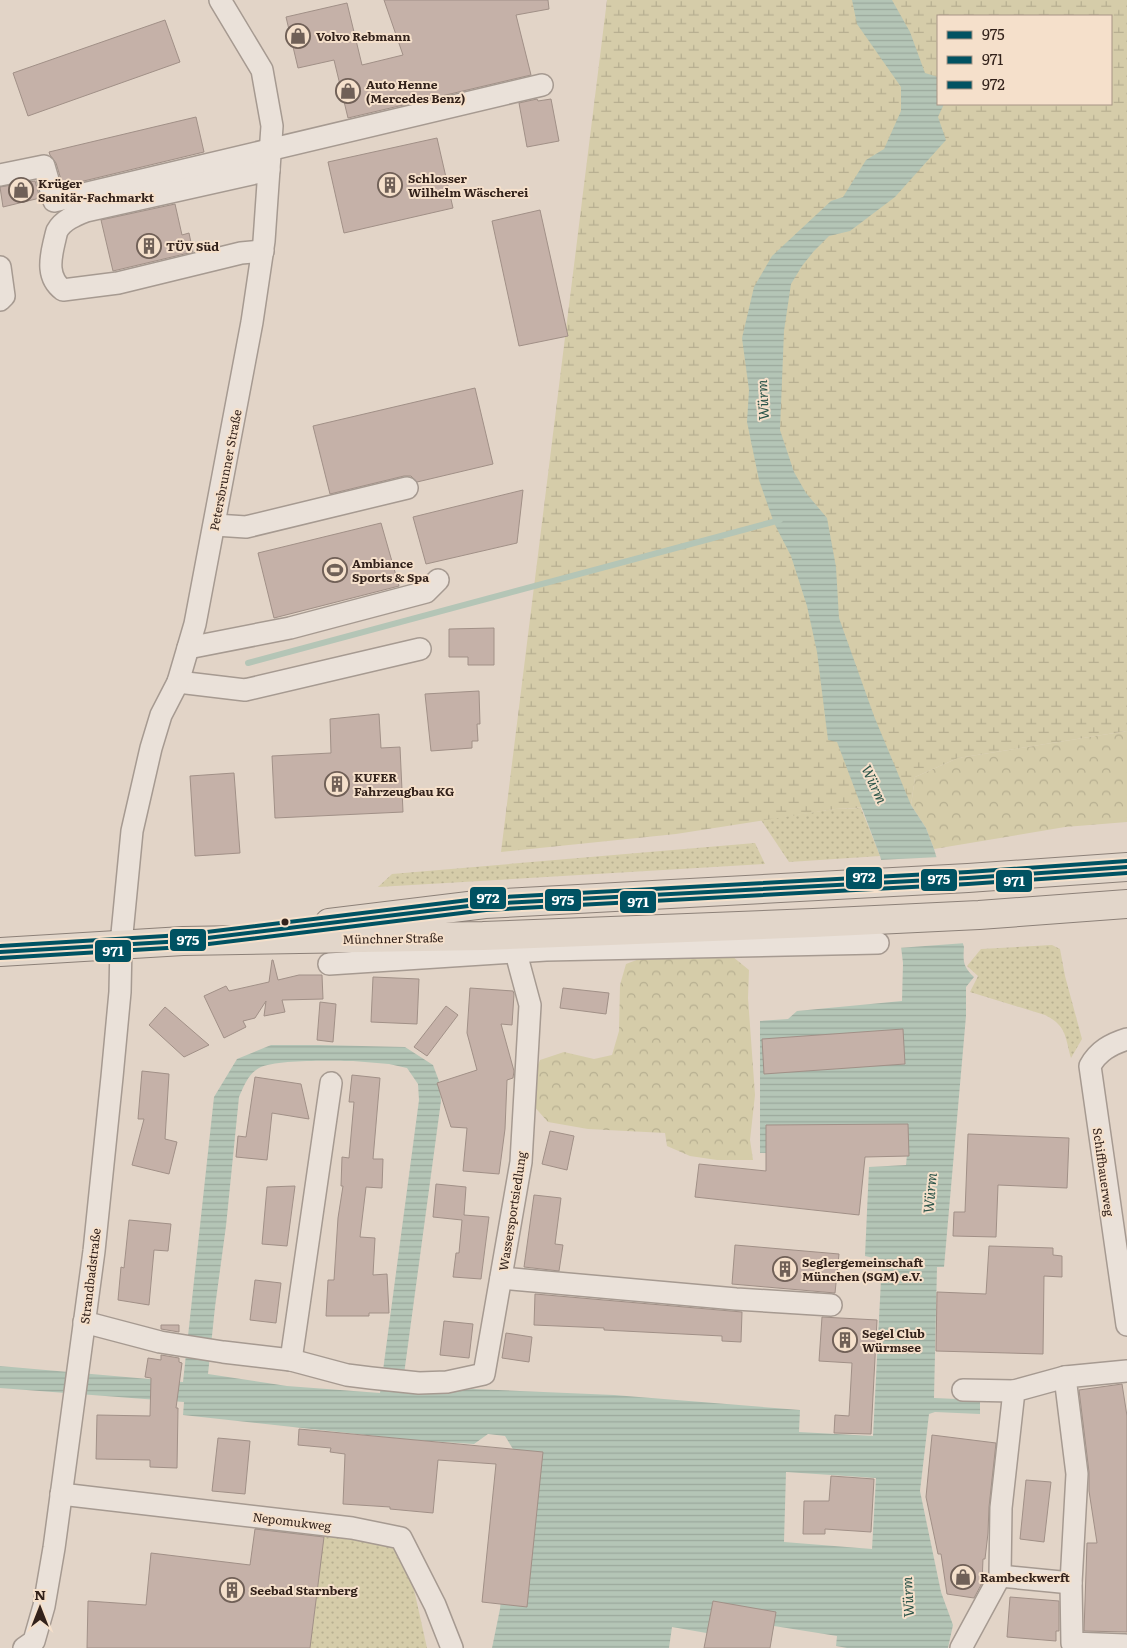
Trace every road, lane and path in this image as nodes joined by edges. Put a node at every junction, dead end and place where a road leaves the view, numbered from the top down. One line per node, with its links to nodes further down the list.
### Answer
1 (223, 1): 3 (street, Petersbrunner Straße)
2 (542, 85): 3 (street)
3 (271, 148): 4 (street, Petersbrunner Straße); 5 (street)
4 (269, 170): 6 (street, Petersbrunner Straße); 6 (street)
5 (0, 175)
6 (263, 251): 10 (street, Petersbrunner Straße)
7 (0, 267): 8 (street)
8 (0, 300)
9 (407, 488): 10 (street)
10 (214, 525): 12 (street, Petersbrunner Straße)
11 (438, 580): 12 (street)
12 (188, 648): 14 (street, Petersbrunner Straße)
13 (420, 649): 14 (street)
14 (178, 682): 19 (street, Petersbrunner Straße)
15 (1127, 867): 18 (main road, Münchner Straße)
16 (1127, 904): 17 (main road, Münchner Straße)
17 (874, 932): 18 (main road, Münchner Straße); 21 (street)
18 (183, 940): 19 (main road, Münchner Straße)
19 (121, 944): 20 (main road, Münchner Straße); 28 (street, Strandbadstraße)
20 (0, 952)
21 (516, 952): 22 (street); 26 (street, Wassersportsiedlung)
22 (329, 964)
23 (1127, 1039): 25 (street, Schiffbauerweg)
24 (331, 1083): 30 (street)
25 (1123, 1275): 29 (street, Schiffbauerweg)
26 (501, 1278): 27 (street); 30 (street, Wassersportsiedlung)
27 (831, 1305)
28 (84, 1322): 30 (street); 35 (street, Strandbadstraße)
29 (1127, 1325)
30 (291, 1360)
31 (1127, 1371): 32 (street)
32 (1065, 1377): 34 (street); 37 (street)
33 (963, 1390): 34 (street)
34 (1014, 1391): 36 (street)
35 (61, 1494): 39 (street, Strandbadstraße); 40 (street, Nepomukweg)
36 (1000, 1576): 37 (street); 41 (street)
37 (1071, 1583): 38 (street)
38 (1125, 1645)
39 (24, 1648)
40 (452, 1648)
41 (961, 1648)

